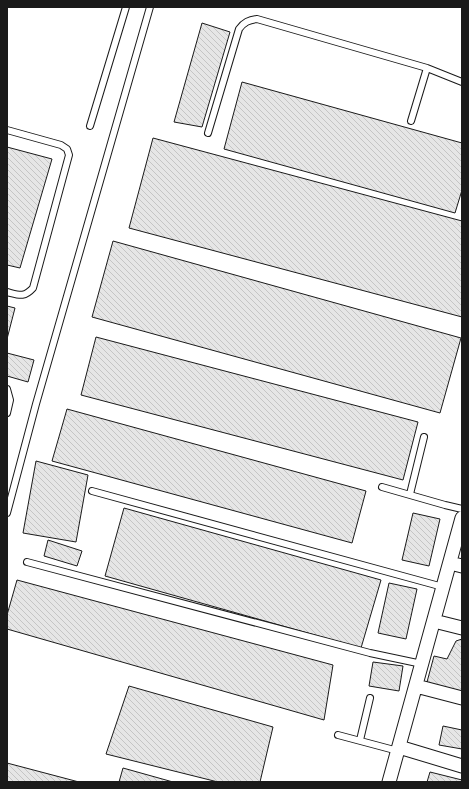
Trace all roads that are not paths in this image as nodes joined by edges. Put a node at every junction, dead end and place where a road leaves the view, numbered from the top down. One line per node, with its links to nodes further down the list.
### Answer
1 (126, 7): 6 (lane)
2 (150, 7): 17 (lane)
3 (427, 68): 4 (lane); 5 (lane); 8 (lane)
4 (462, 82)
5 (411, 121)
6 (90, 126)
7 (7, 130): 9 (lane)
8 (208, 133)
9 (7, 292)
10 (7, 389): 11 (lane)
11 (7, 413)
12 (424, 437): 15 (lane)
13 (382, 487): 15 (lane)
14 (92, 491): 21 (lane)
15 (410, 494): 16 (lane)
16 (462, 509)
17 (7, 513)
18 (462, 518): 20 (street)
19 (27, 562): 24 (lane)
20 (456, 565): 21 (street)
21 (443, 587): 22 (street)
22 (434, 621): 23 (street); 24 (street)
23 (462, 628)
24 (422, 664): 25 (street)
25 (416, 686): 27 (street); 30 (street)
26 (370, 698): 29 (lane)
27 (462, 698)
28 (338, 735): 29 (lane)
29 (360, 740): 30 (lane)
30 (398, 749): 31 (street); 32 (street)
31 (462, 766)
32 (389, 782)

